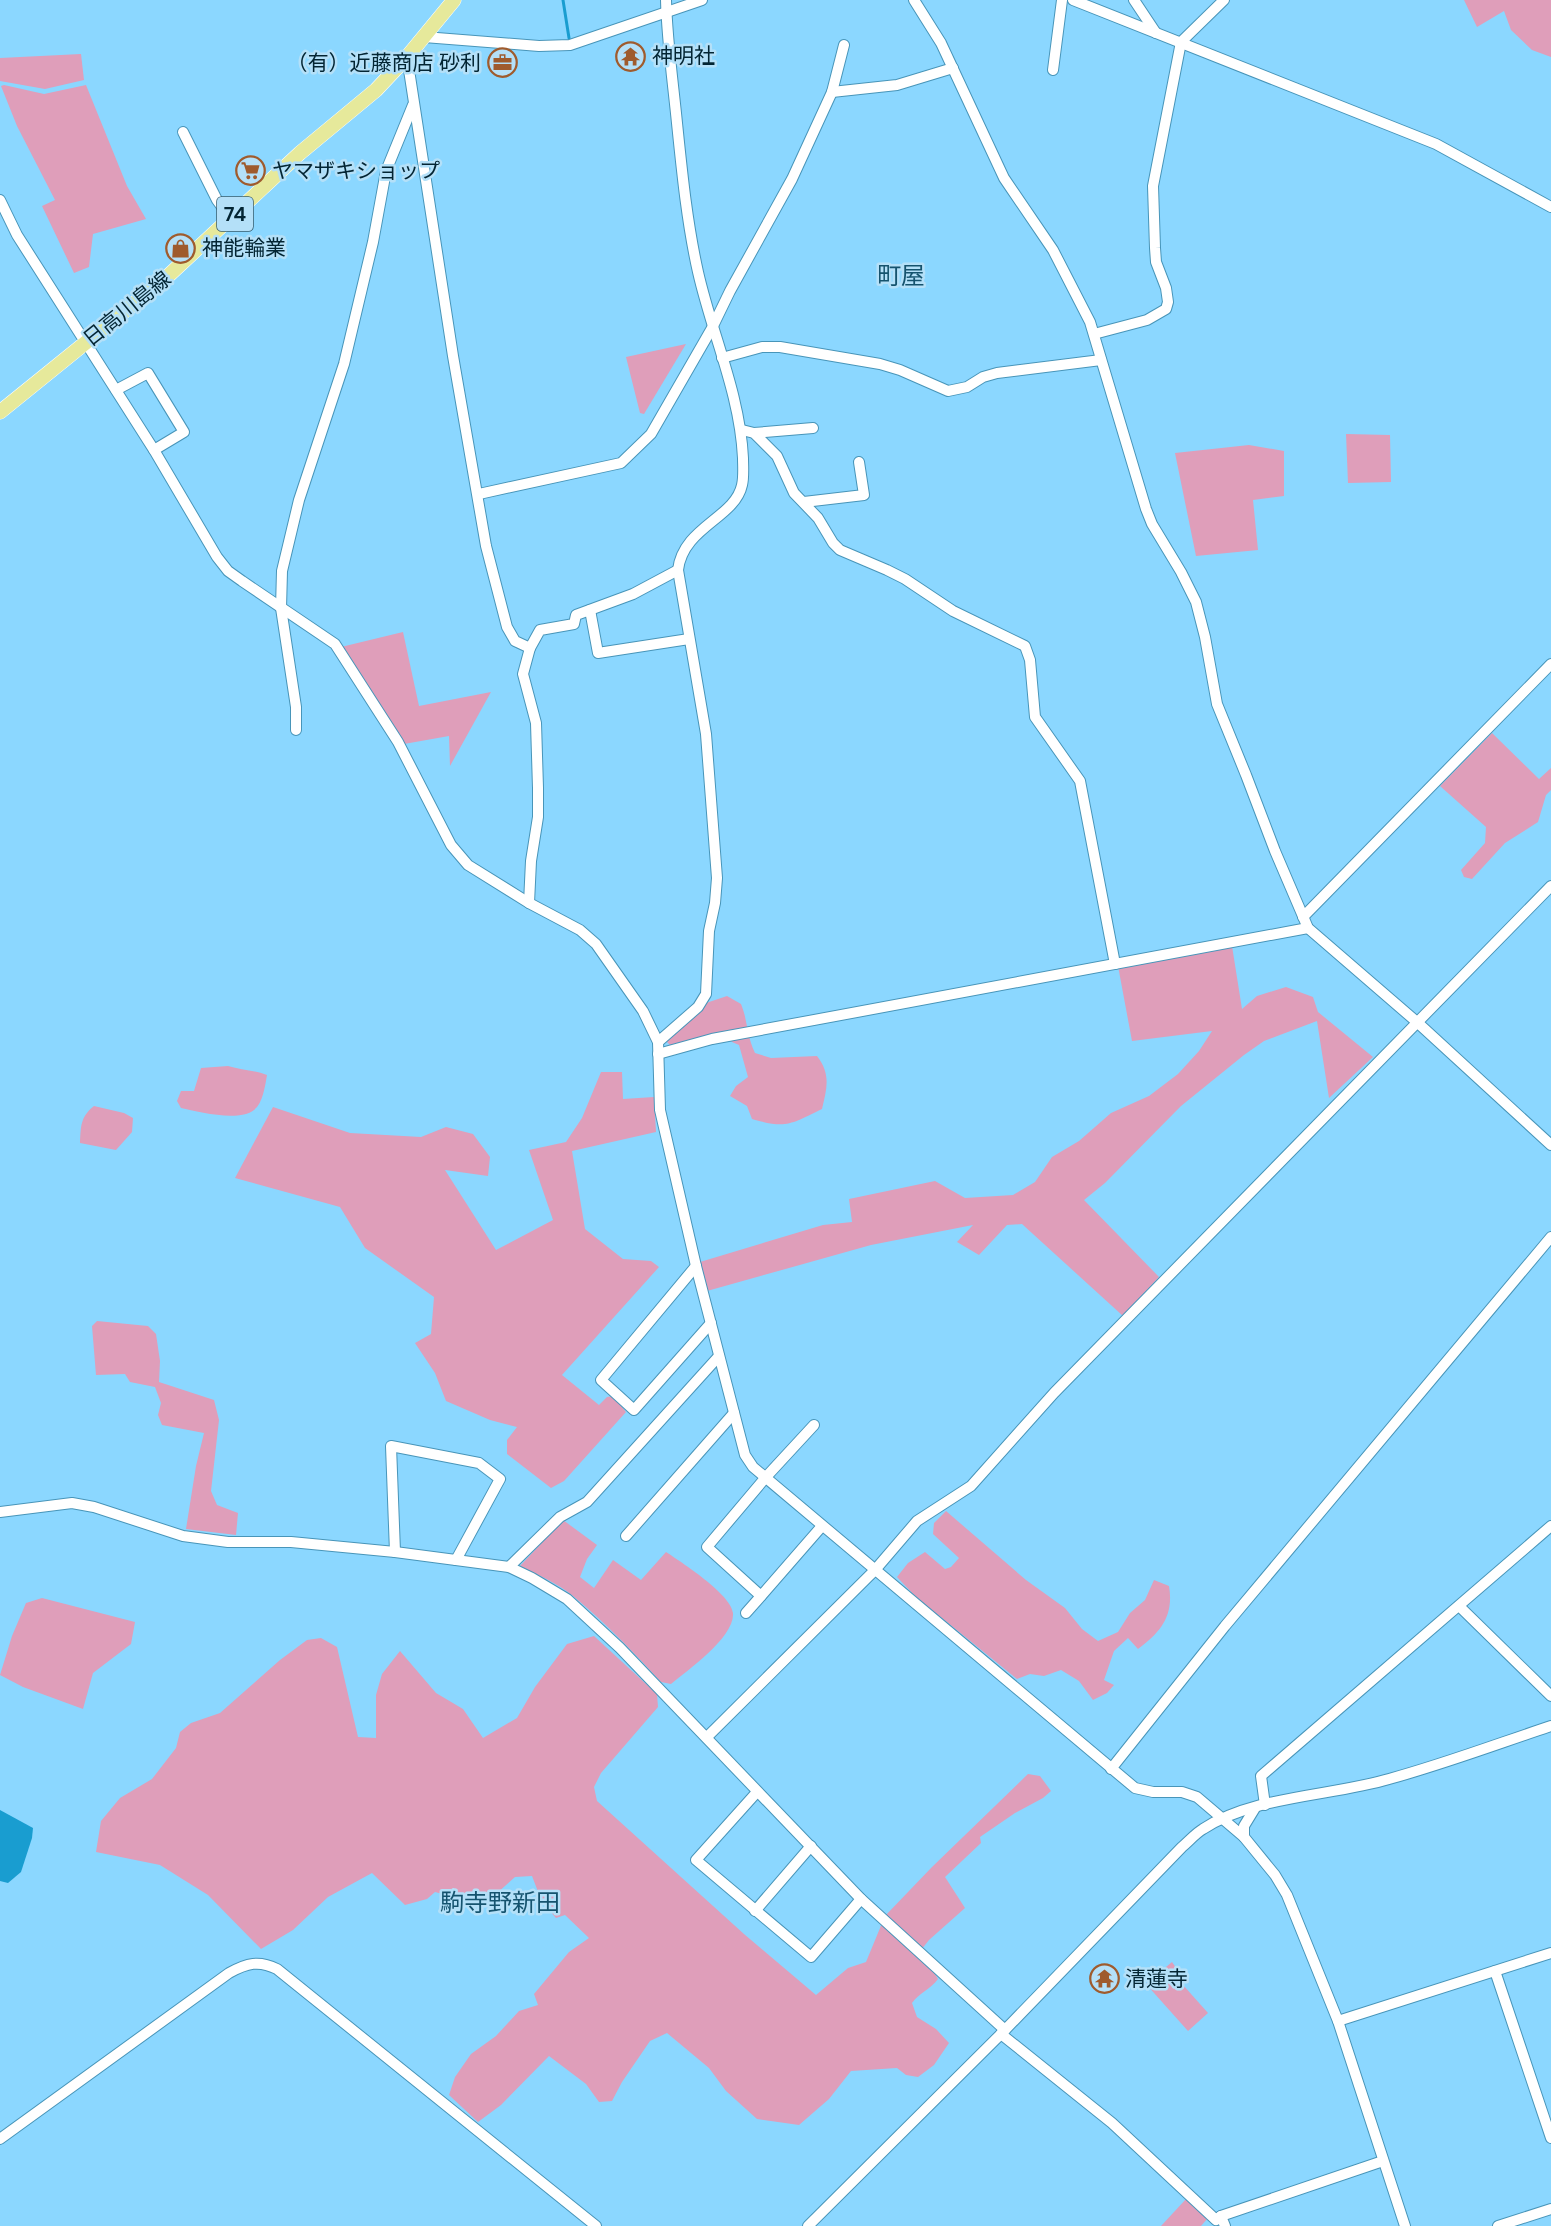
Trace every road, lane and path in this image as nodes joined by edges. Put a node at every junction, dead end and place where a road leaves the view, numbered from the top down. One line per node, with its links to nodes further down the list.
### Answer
1 (454, 0): 11 (main road, 日高川島線 / 74)
2 (666, 0): 9 (street)
3 (702, 0): 9 (street)
4 (914, 0): 15 (street)
5 (1062, 0): 16 (street)
6 (1073, 0): 10 (street)
7 (1134, 0): 10 (street)
8 (1224, 0): 12 (street)
9 (666, 13): 11 (street); 23 (street)
10 (1156, 33): 12 (street)
11 (424, 37): 14 (main road, 日高川島線 / 74)
12 (1181, 42): 21 (street); 24 (street)
13 (844, 45): 17 (street)
14 (407, 57): 18 (street); 22 (main road, 日高川島線 / 74)
15 (953, 68): 17 (street); 24 (street)
16 (1053, 70)
17 (832, 92): 23 (street)
18 (413, 105): 35 (street); 38 (street)
19 (183, 132): 22 (street)
20 (0, 200): 25 (street)
21 (1551, 207)
22 (231, 218): 25 (main road, 日高川島線 / 74)
23 (712, 328): 26 (street); 35 (street)
24 (1094, 333): 27 (street)
25 (87, 342): 28 (street); 29 (main road, 日高川島線 / 74)
26 (722, 358): 27 (street); 31 (street)
27 (1101, 360): 46 (street)
28 (116, 390): 33 (street); 33 (street)
29 (0, 412)
30 (813, 428): 32 (street)
31 (742, 430): 32 (street); 37 (street)
32 (754, 433): 36 (street)
33 (154, 450): 38 (street)
34 (859, 462): 36 (street)
35 (479, 494): 41 (street)
36 (804, 502): 48 (street)
37 (678, 570): 39 (street); 40 (street)
38 (281, 608): 43 (street); 45 (street)
39 (590, 610): 40 (street); 41 (street)
40 (689, 639): 50 (street)
41 (530, 648): 45 (street)
42 (1551, 664): 46 (street)
43 (296, 730)
44 (1551, 886): 49 (street)
45 (529, 903): 50 (street)
46 (1303, 917): 47 (street)
47 (1308, 928): 48 (street); 49 (street)
48 (1115, 964): 51 (street)
49 (1418, 1023): 52 (street); 67 (street)
50 (658, 1042): 51 (street)
51 (658, 1054): 54 (street)
52 (1551, 1145)
53 (1551, 1237): 74 (street)
54 (696, 1266): 55 (street); 55 (street)
55 (711, 1323): 56 (street)
56 (719, 1356): 57 (street); 66 (street)
57 (734, 1413): 59 (street); 63 (street)
58 (814, 1425): 59 (street)
59 (766, 1478): 61 (street); 68 (street)
60 (0, 1512): 64 (street)
61 (822, 1526): 67 (street); 68 (street)
62 (1551, 1526): 69 (street)
63 (626, 1536)
64 (395, 1552): 65 (street); 65 (street)
65 (456, 1560): 66 (street)
66 (509, 1567): 73 (street)
67 (875, 1570): 73 (street); 74 (street)
68 (761, 1596): 70 (street)
69 (1459, 1606): 71 (street); 76 (street)
70 (746, 1613)
71 (1551, 1696)
72 (1551, 1726): 76 (street)
73 (707, 1737): 75 (street)
74 (1111, 1769): 77 (street)
75 (757, 1792): 79 (street); 81 (street)
76 (1260, 1806): 77 (street); 78 (street)
77 (1222, 1819): 78 (street); 85 (street)
78 (1244, 1837): 84 (street)
79 (811, 1846): 80 (street); 81 (street)
80 (861, 1899): 81 (street); 85 (street)
81 (754, 1911)
82 (1551, 1953): 83 (street)
83 (1495, 1971): 84 (street); 86 (street)
84 (1338, 2021): 88 (street)
85 (1003, 2032): 90 (street); 92 (street)
86 (1551, 2138)
87 (0, 2139): 91 (street)
88 (1383, 2161): 90 (street); 93 (street)
89 (1551, 2209): 94 (street)
90 (1218, 2222)
91 (596, 2226)
92 (808, 2226)
93 (1405, 2226)
94 (1498, 2226)

